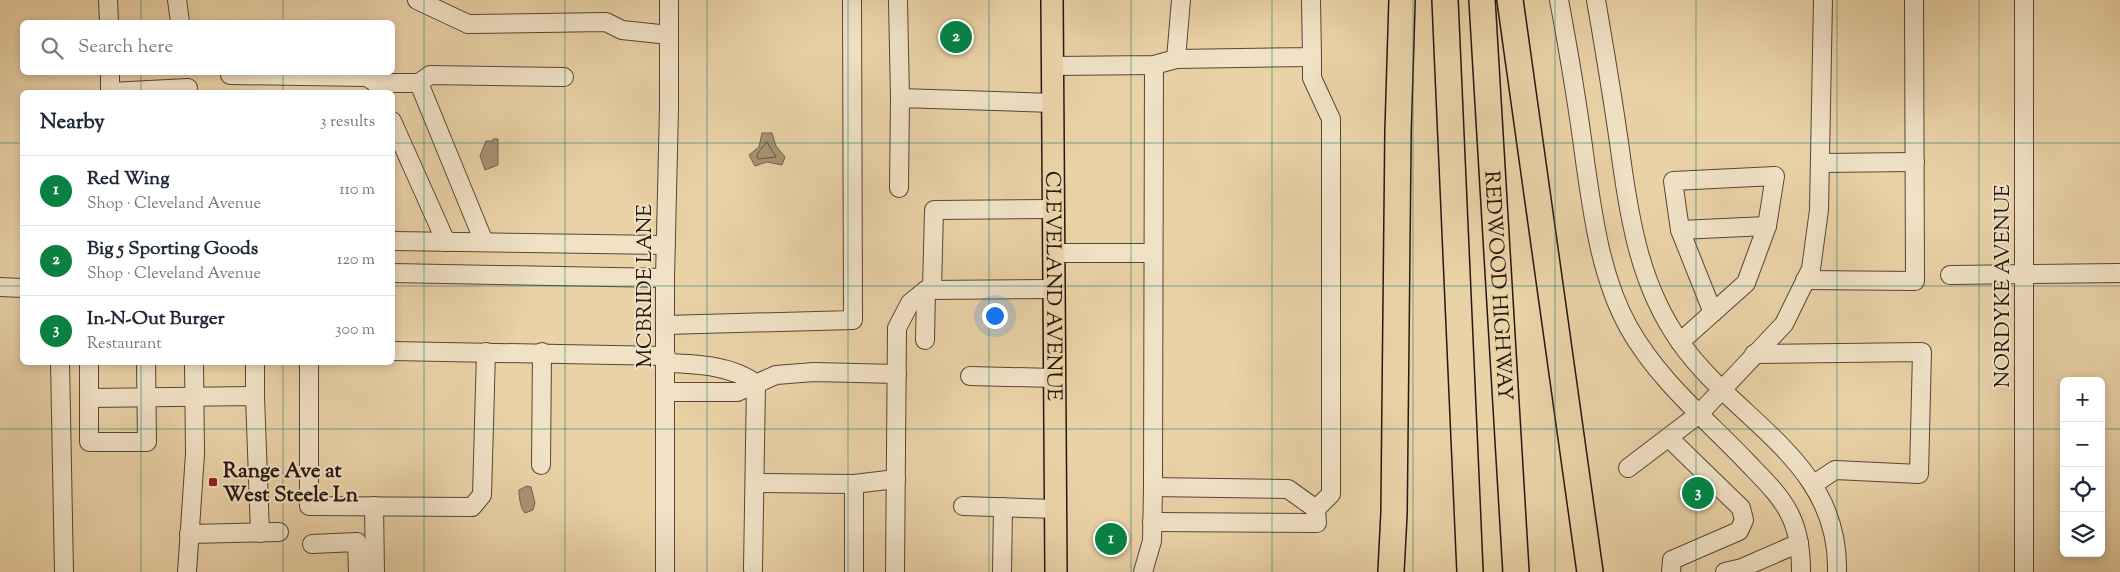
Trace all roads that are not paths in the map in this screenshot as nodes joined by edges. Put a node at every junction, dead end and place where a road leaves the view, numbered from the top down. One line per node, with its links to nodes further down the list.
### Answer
1 (108, 0): 19 (street)
2 (177, 0): 20 (street)
3 (417, 0): 21 (street)
4 (669, 0): 21 (street, MCBRIDE LANE)
5 (852, 0): 60 (street)
6 (898, 0): 34 (street)
7 (1052, 0): 25 (main road, CLEVELAND AVENUE)
8 (1181, 0): 23 (street)
9 (1311, 0): 22 (street)
10 (1402, 0): 115 (highway)
11 (1445, 0): 116 (highway, REDWOOD HIGHWAY)
12 (1482, 0): 117 (highway, REDWOOD HIGHWAY)
13 (1510, 0): 118 (highway)
14 (1559, 0): 84 (street)
15 (1596, 0): 62 (street)
16 (1823, 0): 38 (street)
17 (1914, 0): 37 (street)
18 (2024, 0): 50 (street, NORDYKE AVENUE)
19 (109, 20)
20 (180, 20)
21 (669, 35): 46 (street, MCBRIDE LANE)
22 (1312, 57): 23 (street); 97 (street)
23 (1176, 59): 24 (street)
24 (1154, 65): 25 (street); 48 (street)
25 (1053, 66): 35 (main road, CLEVELAND AVENUE)
26 (110, 75): 32 (street)
27 (230, 75): 31 (street)
28 (564, 76): 29 (street)
29 (419, 83): 31 (street); 45 (street)
30 (187, 84): 33 (street)
31 (378, 88)
32 (110, 90)
33 (129, 90)
34 (900, 98): 35 (street); 39 (street)
35 (1053, 103): 40 (main road, CLEVELAND AVENUE)
36 (395, 129): 44 (street)
37 (1915, 162): 38 (street); 54 (street)
38 (1820, 163): 54 (street)
39 (899, 188)
40 (1053, 209): 47 (main road, CLEVELAND AVENUE); 58 (street)
41 (1767, 226): 42 (street); 42 (street); 59 (street)
42 (1680, 230): 59 (street)
43 (395, 241): 44 (street)
44 (446, 242): 45 (street)
45 (484, 242): 46 (street)
46 (666, 245): 53 (street, MCBRIDE LANE)
47 (1054, 254): 48 (street); 57 (main road, CLEVELAND AVENUE)
48 (1153, 254): 92 (street)
49 (395, 273): 53 (street)
50 (2024, 273): 51 (street); 52 (street); 123 (street, NORDYKE AVENUE)
51 (2120, 273)
52 (1950, 275)
53 (665, 278): 60 (street, MCBRIDE LANE)
54 (1805, 280): 66 (street)
55 (0, 287): 56 (street)
56 (20, 288)
57 (1054, 288): 58 (street); 76 (main road, CLEVELAND AVENUE)
58 (929, 290): 61 (street); 74 (street)
59 (1713, 314): 62 (street)
60 (665, 325): 67 (street, MCBRIDE LANE)
61 (925, 340)
62 (1680, 342): 78 (street)
63 (395, 351): 64 (street)
64 (486, 352): 65 (street); 93 (street)
65 (542, 352): 67 (street); 86 (street)
66 (1754, 354): 78 (street); 91 (street)
67 (666, 359): 77 (street); 79 (street, MCBRIDE LANE)
68 (60, 365): 105 (street)
69 (89, 365): 83 (street)
70 (146, 365): 81 (street)
71 (194, 365): 82 (street)
72 (255, 365): 80 (street)
73 (309, 365): 93 (street)
74 (897, 374): 77 (street); 88 (street)
75 (970, 376): 76 (street)
76 (1054, 378): 96 (main road, CLEVELAND AVENUE)
77 (756, 384): 79 (street); 89 (street)
78 (1723, 390): 84 (street); 91 (street)
79 (666, 392): 109 (street, MCBRIDE LANE)
80 (255, 396): 82 (street); 100 (street)
81 (148, 397): 82 (street); 83 (street); 83 (street)
82 (195, 397): 101 (street)
83 (89, 398)
84 (1699, 414): 85 (street); 102 (street)
85 (1669, 438): 87 (street); 119 (street)
86 (541, 465)
87 (1628, 468)
88 (896, 479): 90 (street); 111 (street)
89 (756, 483): 90 (street); 104 (street)
90 (854, 484): 110 (street)
91 (1814, 484): 122 (street)
92 (1153, 487): 97 (street); 98 (street)
93 (374, 506): 108 (street)
94 (963, 506): 95 (street)
95 (1003, 507): 96 (street); 112 (street)
96 (1055, 509): 113 (main road, CLEVELAND AVENUE)
97 (1316, 509): 98 (street)
98 (1152, 522): 114 (street)
99 (280, 532): 100 (street)
100 (260, 533): 101 (street)
101 (190, 534): 106 (street)
102 (1798, 543): 120 (street); 121 (street)
103 (312, 544): 107 (street)
104 (753, 569)
105 (64, 572)
106 (187, 572)
107 (358, 572)
108 (375, 572)
109 (665, 572)
110 (854, 572)
111 (895, 572)
112 (1002, 572)
113 (1056, 572)
114 (1143, 572)
115 (1390, 572)
116 (1470, 572)
117 (1516, 572)
118 (1590, 572)
119 (1671, 572)
120 (1725, 572)
121 (1801, 572)
122 (1837, 572)
123 (2024, 572)

